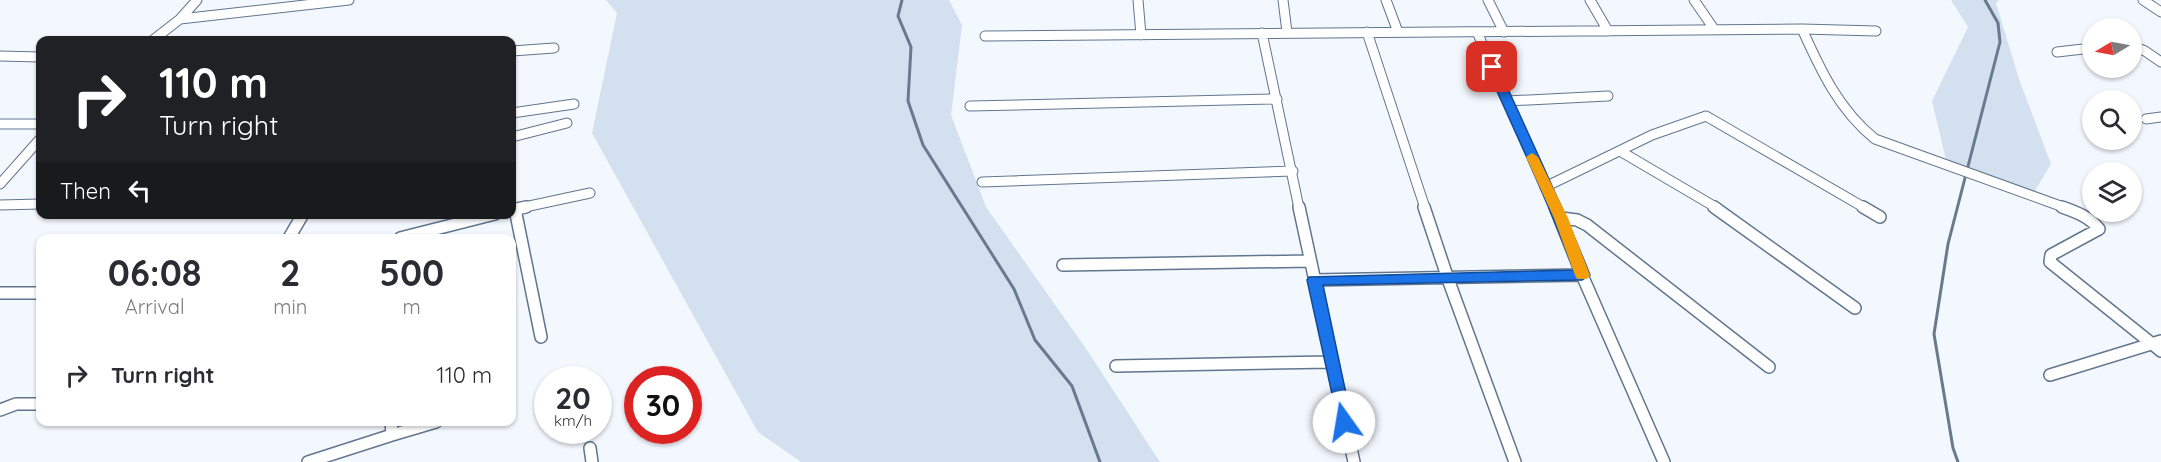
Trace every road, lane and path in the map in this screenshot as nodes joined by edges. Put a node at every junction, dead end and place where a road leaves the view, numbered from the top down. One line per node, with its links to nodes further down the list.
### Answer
1 (197, 0): 12 (street)
2 (342, 0): 3 (street); 12 (street)
3 (349, 0)
4 (1137, 0): 23 (street)
5 (1283, 0): 17 (street)
6 (1386, 0): 18 (street)
7 (1488, 0): 20 (street)
8 (1590, 0): 15 (street)
9 (1694, 0): 13 (street)
10 (2144, 0): 11 (street)
11 (2161, 12)
12 (180, 20): 24 (street)
13 (1714, 29): 14 (street); 15 (street)
14 (1802, 30): 16 (street); 72 (street)
15 (1608, 31): 20 (street)
16 (1876, 31)
17 (1287, 32): 21 (street); 22 (street)
18 (1398, 32): 19 (street); 22 (street)
19 (1477, 32): 20 (street); 36 (street)
20 (1504, 32)
21 (1262, 33): 23 (street); 35 (street)
22 (1368, 33): 66 (street)
23 (1141, 35): 25 (street)
24 (158, 36)
25 (985, 36)
26 (554, 48): 29 (street)
27 (2082, 49): 30 (street)
28 (2142, 50): 33 (street)
29 (516, 51)
30 (2057, 52)
31 (0, 56): 32 (street)
32 (36, 57)
33 (2161, 62)
34 (1608, 96): 36 (street)
35 (1277, 99): 38 (street); 48 (street)
36 (1507, 101): 51 (street)
37 (574, 104): 39 (street)
38 (970, 106)
39 (516, 113)
40 (2161, 117): 41 (street)
41 (2146, 119)
42 (567, 123): 45 (street)
43 (0, 124): 44 (street)
44 (36, 124)
45 (516, 136)
46 (36, 143): 50 (street)
47 (1620, 151): 51 (street); 56 (street); 70 (street)
48 (1293, 171): 49 (street); 63 (street)
49 (982, 182)
50 (0, 183)
51 (1545, 187): 57 (street)
52 (590, 193): 55 (street)
53 (0, 204): 54 (street)
54 (36, 204)
55 (516, 209)
56 (1880, 217)
57 (1561, 218): 65 (street); 75 (street)
58 (300, 219): 61 (street)
59 (475, 219): 62 (street)
60 (515, 219): 71 (street)
61 (291, 234)
62 (416, 234)
63 (1310, 261): 64 (street); 67 (street)
64 (1063, 265)
65 (1582, 275): 66 (street); 87 (street)
66 (1448, 279): 67 (street); 86 (street)
67 (1314, 280): 73 (street)
68 (0, 293): 69 (street)
69 (36, 293)
70 (1855, 308)
71 (541, 337)
72 (2158, 345): 76 (street)
73 (1330, 362): 74 (street); 85 (street)
74 (1116, 366)
75 (1769, 368)
76 (2050, 375)
77 (36, 404): 78 (street)
78 (0, 410)
79 (391, 426): 81 (street)
80 (422, 426): 81 (street)
81 (392, 435): 83 (street)
82 (590, 448): 84 (street)
83 (308, 462)
84 (592, 462)
85 (1354, 462)
86 (1515, 462)
87 (1664, 462)

